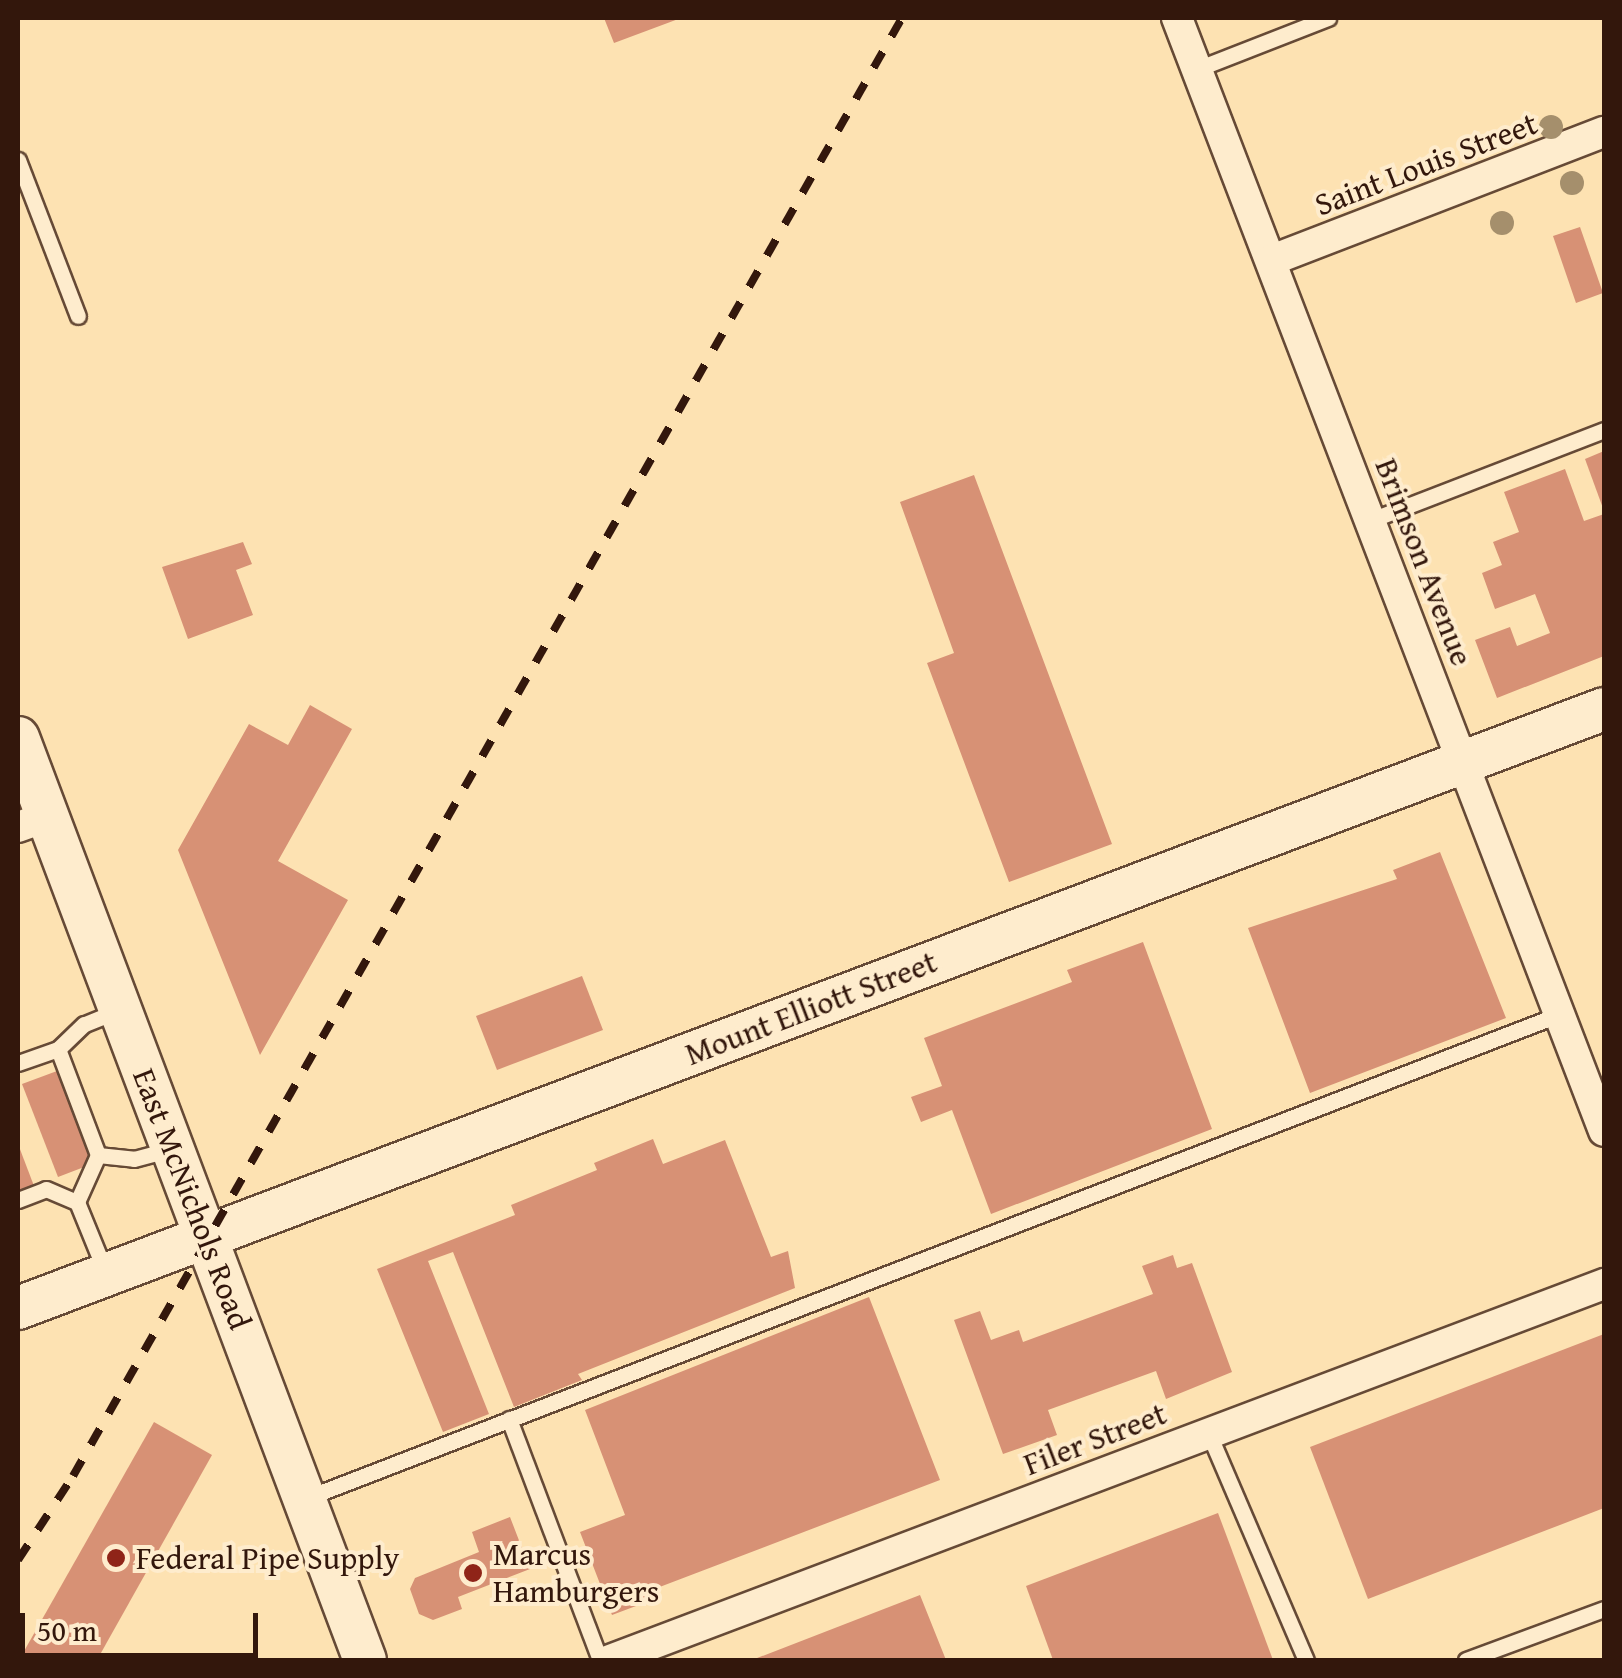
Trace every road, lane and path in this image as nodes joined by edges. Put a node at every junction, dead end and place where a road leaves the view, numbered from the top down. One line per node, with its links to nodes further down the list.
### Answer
1 (1178, 18): 3 (street, Brimson Avenue)
2 (1328, 18): 3 (lane)
3 (1198, 69): 6 (street, Brimson Avenue)
4 (1604, 132): 6 (street, Saint Louis Street)
5 (18, 160): 7 (lane)
6 (1272, 260): 9 (street, Brimson Avenue)
7 (78, 316)
8 (1604, 430): 9 (lane)
9 (1370, 520): 12 (street, Brimson Avenue)
10 (1604, 708): 12 (street, Mount Elliott Street)
11 (18, 738): 13 (street, East McNichols Road)
12 (1463, 762): 15 (street, Brimson Avenue); 23 (street, Mount Elliott Street)
13 (33, 821): 14 (street, East McNichols Road)
14 (120, 1009): 16 (lane); 19 (street, East McNichols Road)
15 (1560, 1014): 18 (street, Brimson Avenue); 27 (lane)
16 (58, 1048): 17 (lane); 20 (lane)
17 (18, 1063)
18 (1604, 1131)
19 (174, 1149): 20 (lane); 23 (street, East McNichols Road)
20 (98, 1155): 22 (lane)
21 (18, 1200): 22 (lane)
22 (77, 1202): 24 (lane)
23 (207, 1236): 24 (street, Mount Elliott Street); 29 (street, East McNichols Road)
24 (106, 1274): 26 (street, Mount Elliott Street)
25 (1604, 1284): 28 (street, Filer Street)
26 (18, 1308)
27 (509, 1419): 29 (lane); 31 (lane)
28 (1208, 1434): 31 (street, Filer Street); 33 (lane)
29 (304, 1499): 32 (street, East McNichols Road)
30 (1604, 1609): 34 (lane)
31 (614, 1659)
32 (364, 1660)
33 (1306, 1660)
34 (1466, 1660)

